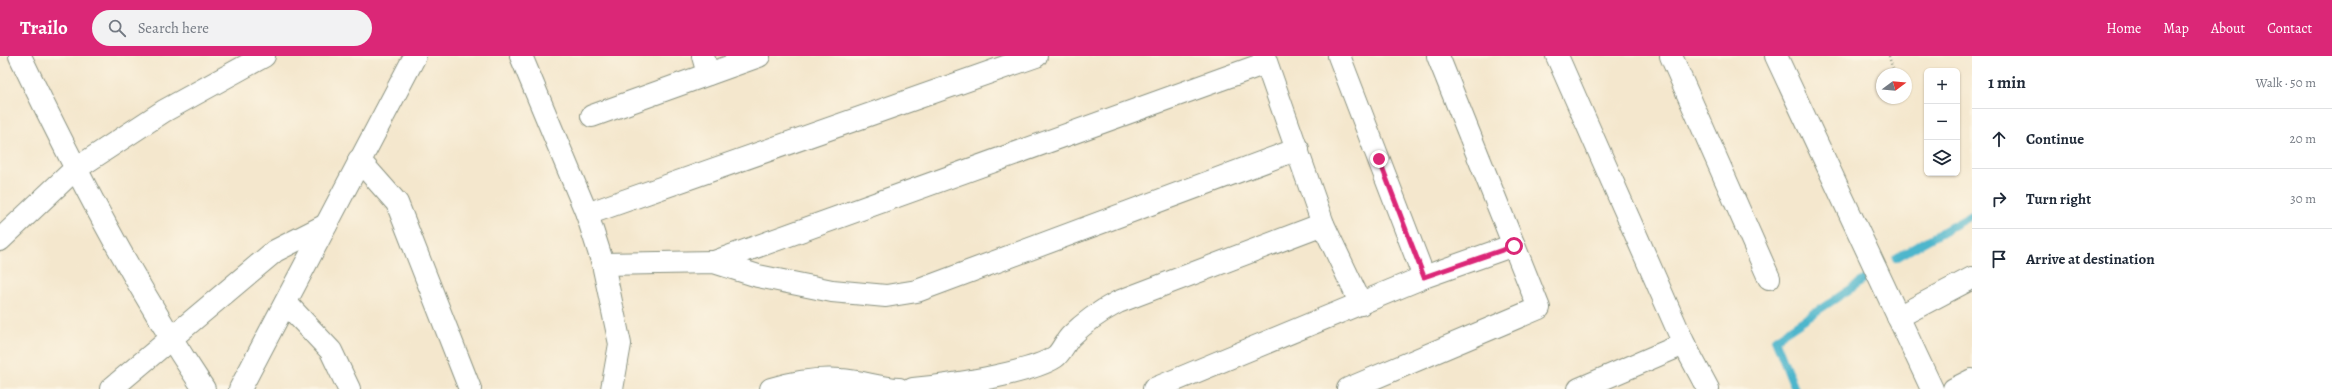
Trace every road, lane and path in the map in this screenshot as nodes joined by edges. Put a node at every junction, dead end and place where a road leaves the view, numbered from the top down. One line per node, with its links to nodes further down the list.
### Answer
1 (20, 56): 19 (street)
2 (264, 56): 19 (street)
3 (415, 56): 18 (street)
4 (521, 56): 20 (street)
5 (759, 56): 14 (street)
6 (1036, 56): 20 (street)
7 (1339, 56): 27 (street)
8 (1438, 56): 24 (street)
9 (1556, 56): 34 (street)
10 (1671, 56): 28 (street)
11 (1776, 56): 32 (street)
12 (1889, 56): 15 (path)
13 (1265, 59): 17 (street); 25 (street)
14 (705, 65): 16 (street)
15 (1892, 68)
16 (592, 116)
17 (1298, 149): 21 (street); 25 (street)
18 (359, 160): 22 (street); 40 (street)
19 (74, 170): 23 (street); 33 (street)
20 (587, 214): 26 (street)
21 (1323, 224): 31 (street); 44 (street)
22 (326, 225): 30 (street); 33 (street)
23 (0, 240)
24 (1514, 246): 27 (street); 46 (street)
25 (714, 262): 26 (street)
26 (603, 264): 41 (street)
27 (1424, 277): 31 (street)
28 (1769, 278)
29 (1972, 278): 32 (street)
30 (286, 303): 38 (street); 39 (street)
31 (1361, 304): 45 (street)
32 (1898, 317): 49 (street)
33 (170, 339): 36 (street); 37 (street)
34 (1684, 344): 47 (street); 48 (street)
35 (1972, 380): 50 (street)
36 (111, 389)
37 (204, 389)
38 (240, 389)
39 (349, 389)
40 (470, 389)
41 (612, 389)
42 (771, 389): 43 (street)
43 (899, 389)
44 (913, 389)
45 (1154, 389)
46 (1348, 389)
47 (1579, 389)
48 (1708, 389)
49 (1932, 389)
50 (1954, 389)

